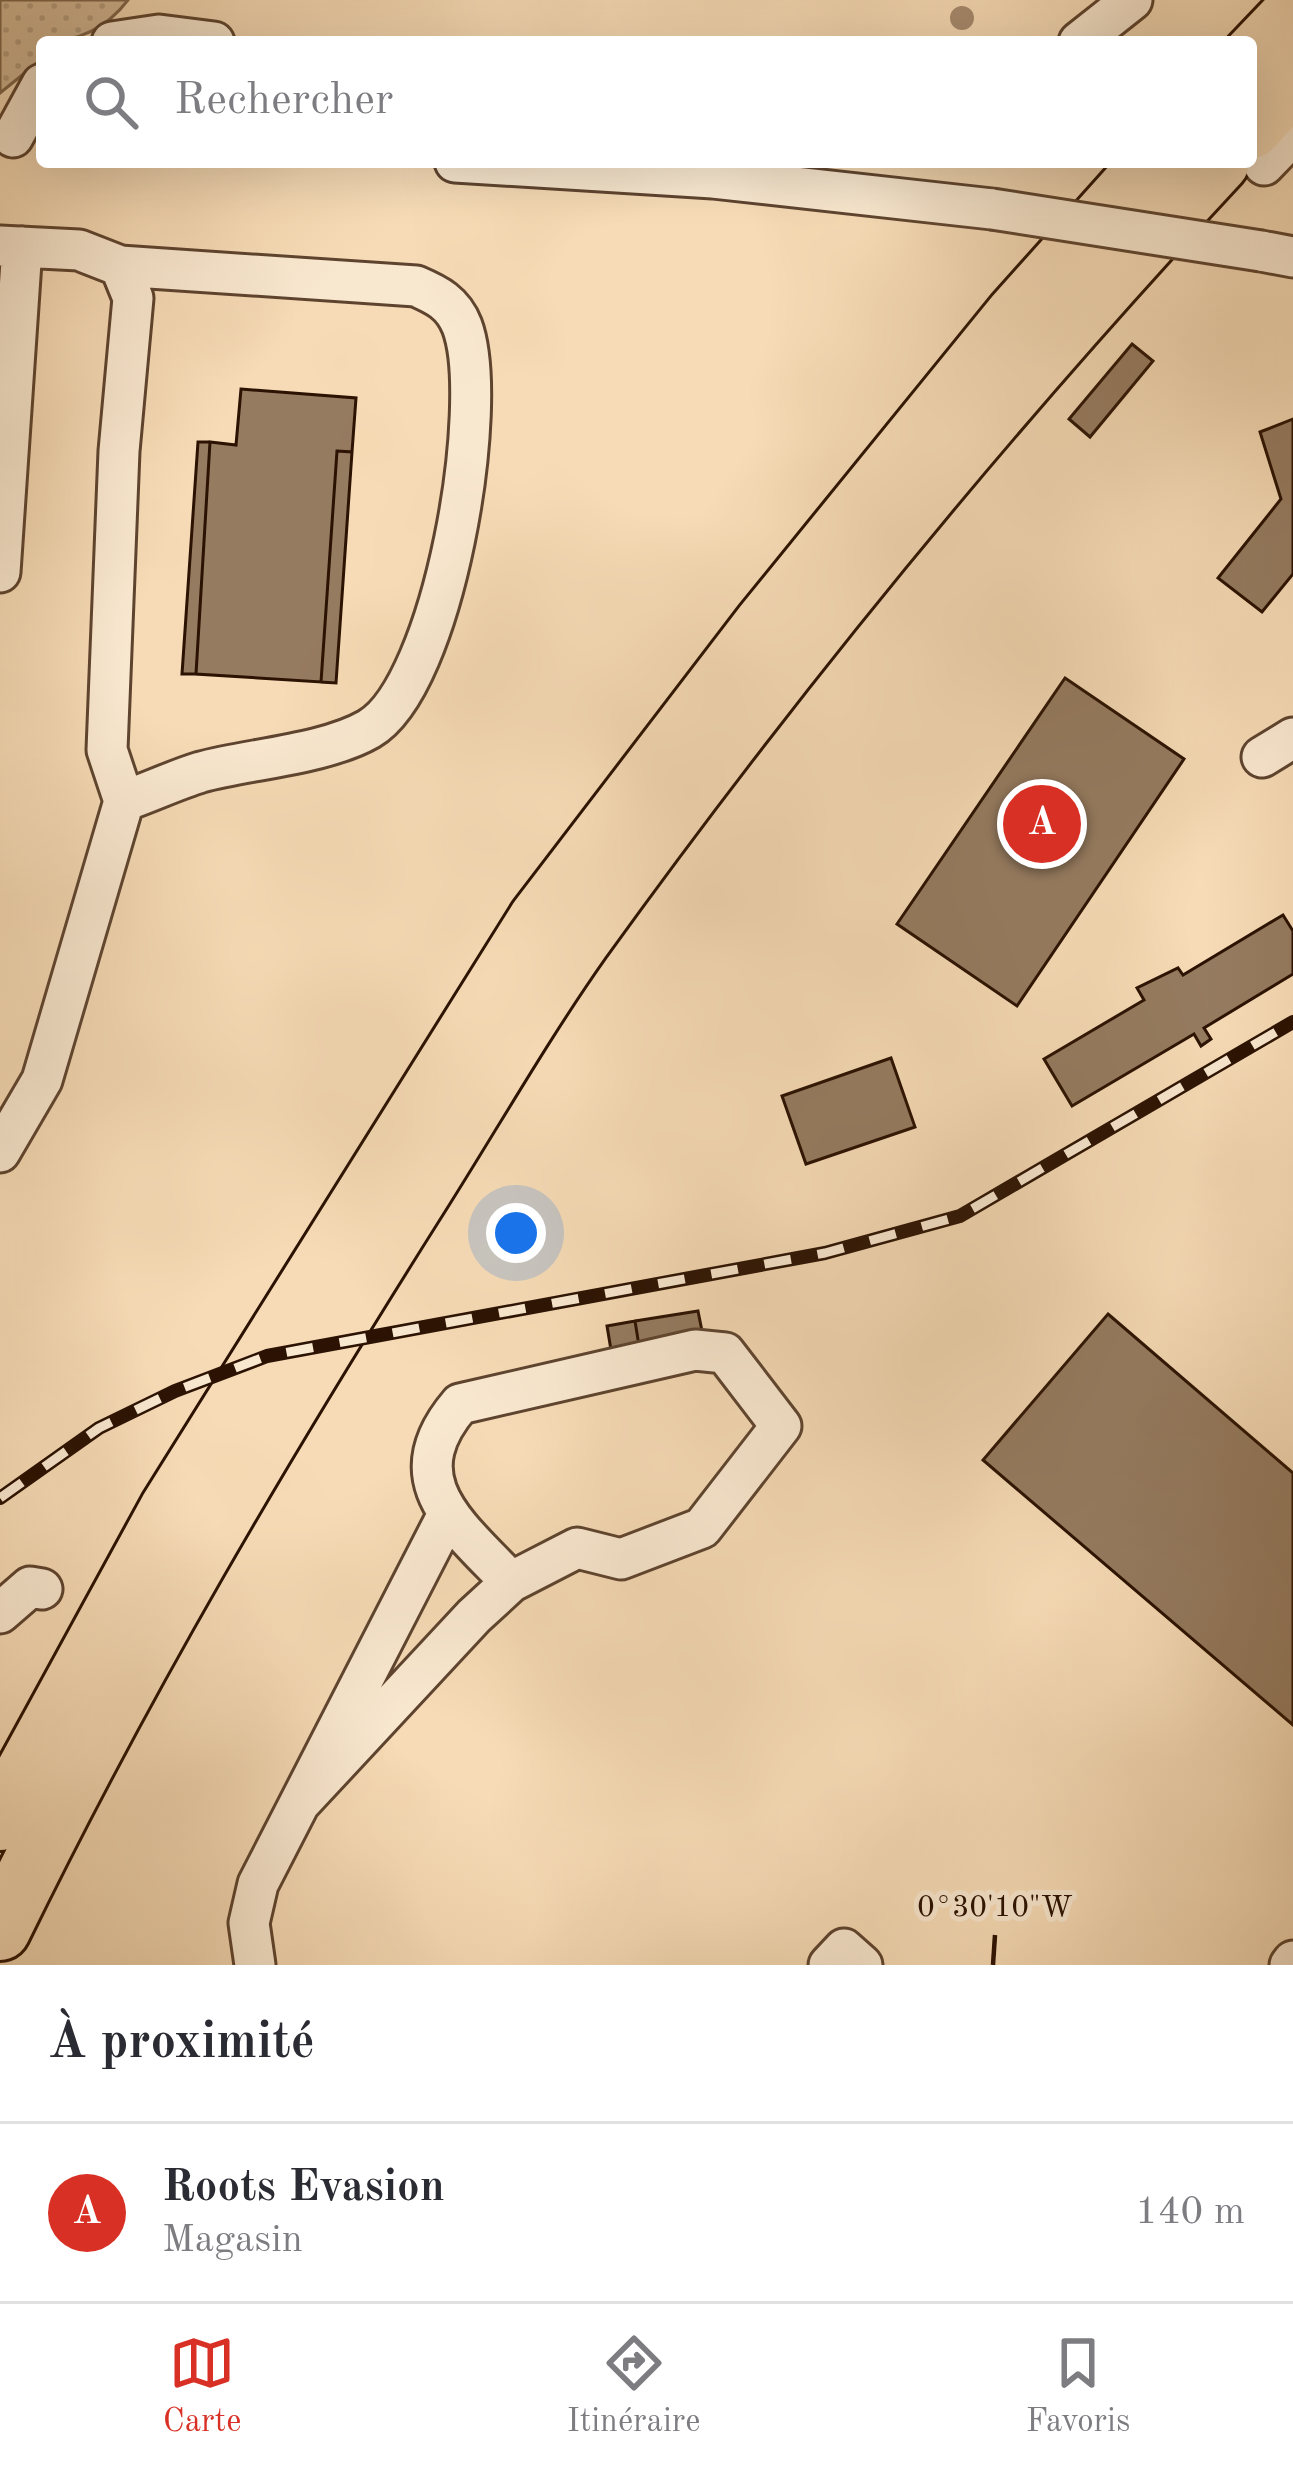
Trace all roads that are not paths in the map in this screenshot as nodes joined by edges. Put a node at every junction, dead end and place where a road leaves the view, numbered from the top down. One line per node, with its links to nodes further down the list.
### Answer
1 (184, 0): 4 (street)
2 (1132, 0): 7 (street)
3 (1293, 14): 8 (highway)
4 (159, 35): 5 (street); 6 (street)
5 (152, 36)
6 (167, 36)
7 (1086, 36)
8 (1257, 52)
9 (1293, 83): 12 (highway)
10 (36, 97): 13 (street)
11 (1293, 134): 14 (street)
12 (1257, 135)
13 (18, 137)
14 (1257, 148)
15 (556, 168): 19 (street, bridge)
16 (1148, 168): 29 (highway)
17 (1229, 168): 30 (highway)
18 (11, 246): 20 (street); 21 (street)
19 (1277, 254)
20 (120, 266): 22 (street); 22 (street)
21 (0, 572)
22 (124, 801): 23 (street)
23 (0, 1152)
24 (447, 1516): 25 (street); 25 (street); 28 (street)
25 (511, 1582): 28 (street)
26 (42, 1589): 27 (street)
27 (0, 1613)
28 (299, 1804): 31 (street)
29 (0, 1820)
30 (0, 1930)
31 (255, 1965)
32 (829, 1965): 33 (street)
33 (862, 1965)

